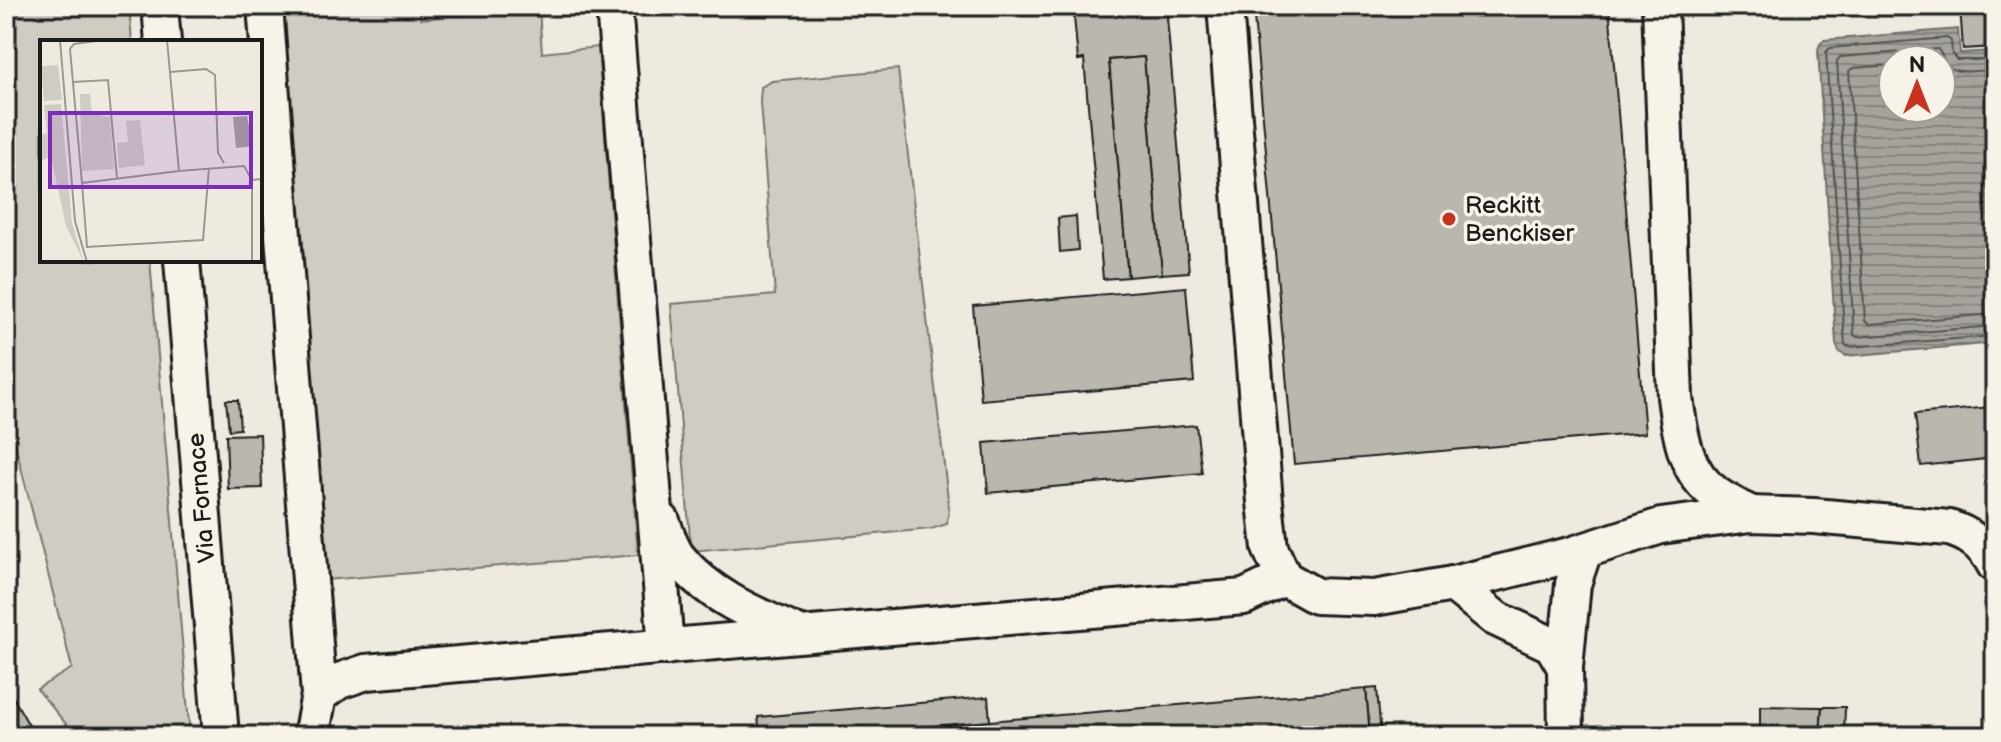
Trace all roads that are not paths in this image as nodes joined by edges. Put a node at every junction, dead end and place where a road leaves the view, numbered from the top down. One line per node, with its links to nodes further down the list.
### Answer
1 (160, 6): 6 (street)
2 (265, 6): 17 (street)
3 (614, 6): 8 (street)
4 (1225, 6): 12 (street)
5 (1660, 6): 9 (street)
6 (163, 40)
7 (182, 262): 18 (street, Via Fornace)
8 (654, 500): 14 (street); 15 (street)
9 (1751, 514): 10 (street); 11 (street)
10 (1584, 551): 13 (street); 16 (street)
11 (1995, 565)
12 (1284, 578): 13 (street); 14 (street)
13 (1453, 584): 16 (street)
14 (801, 635): 15 (street)
15 (666, 647): 17 (street)
16 (1565, 667): 20 (street)
17 (319, 695): 19 (street)
18 (221, 736)
19 (314, 736)
20 (1566, 736)

